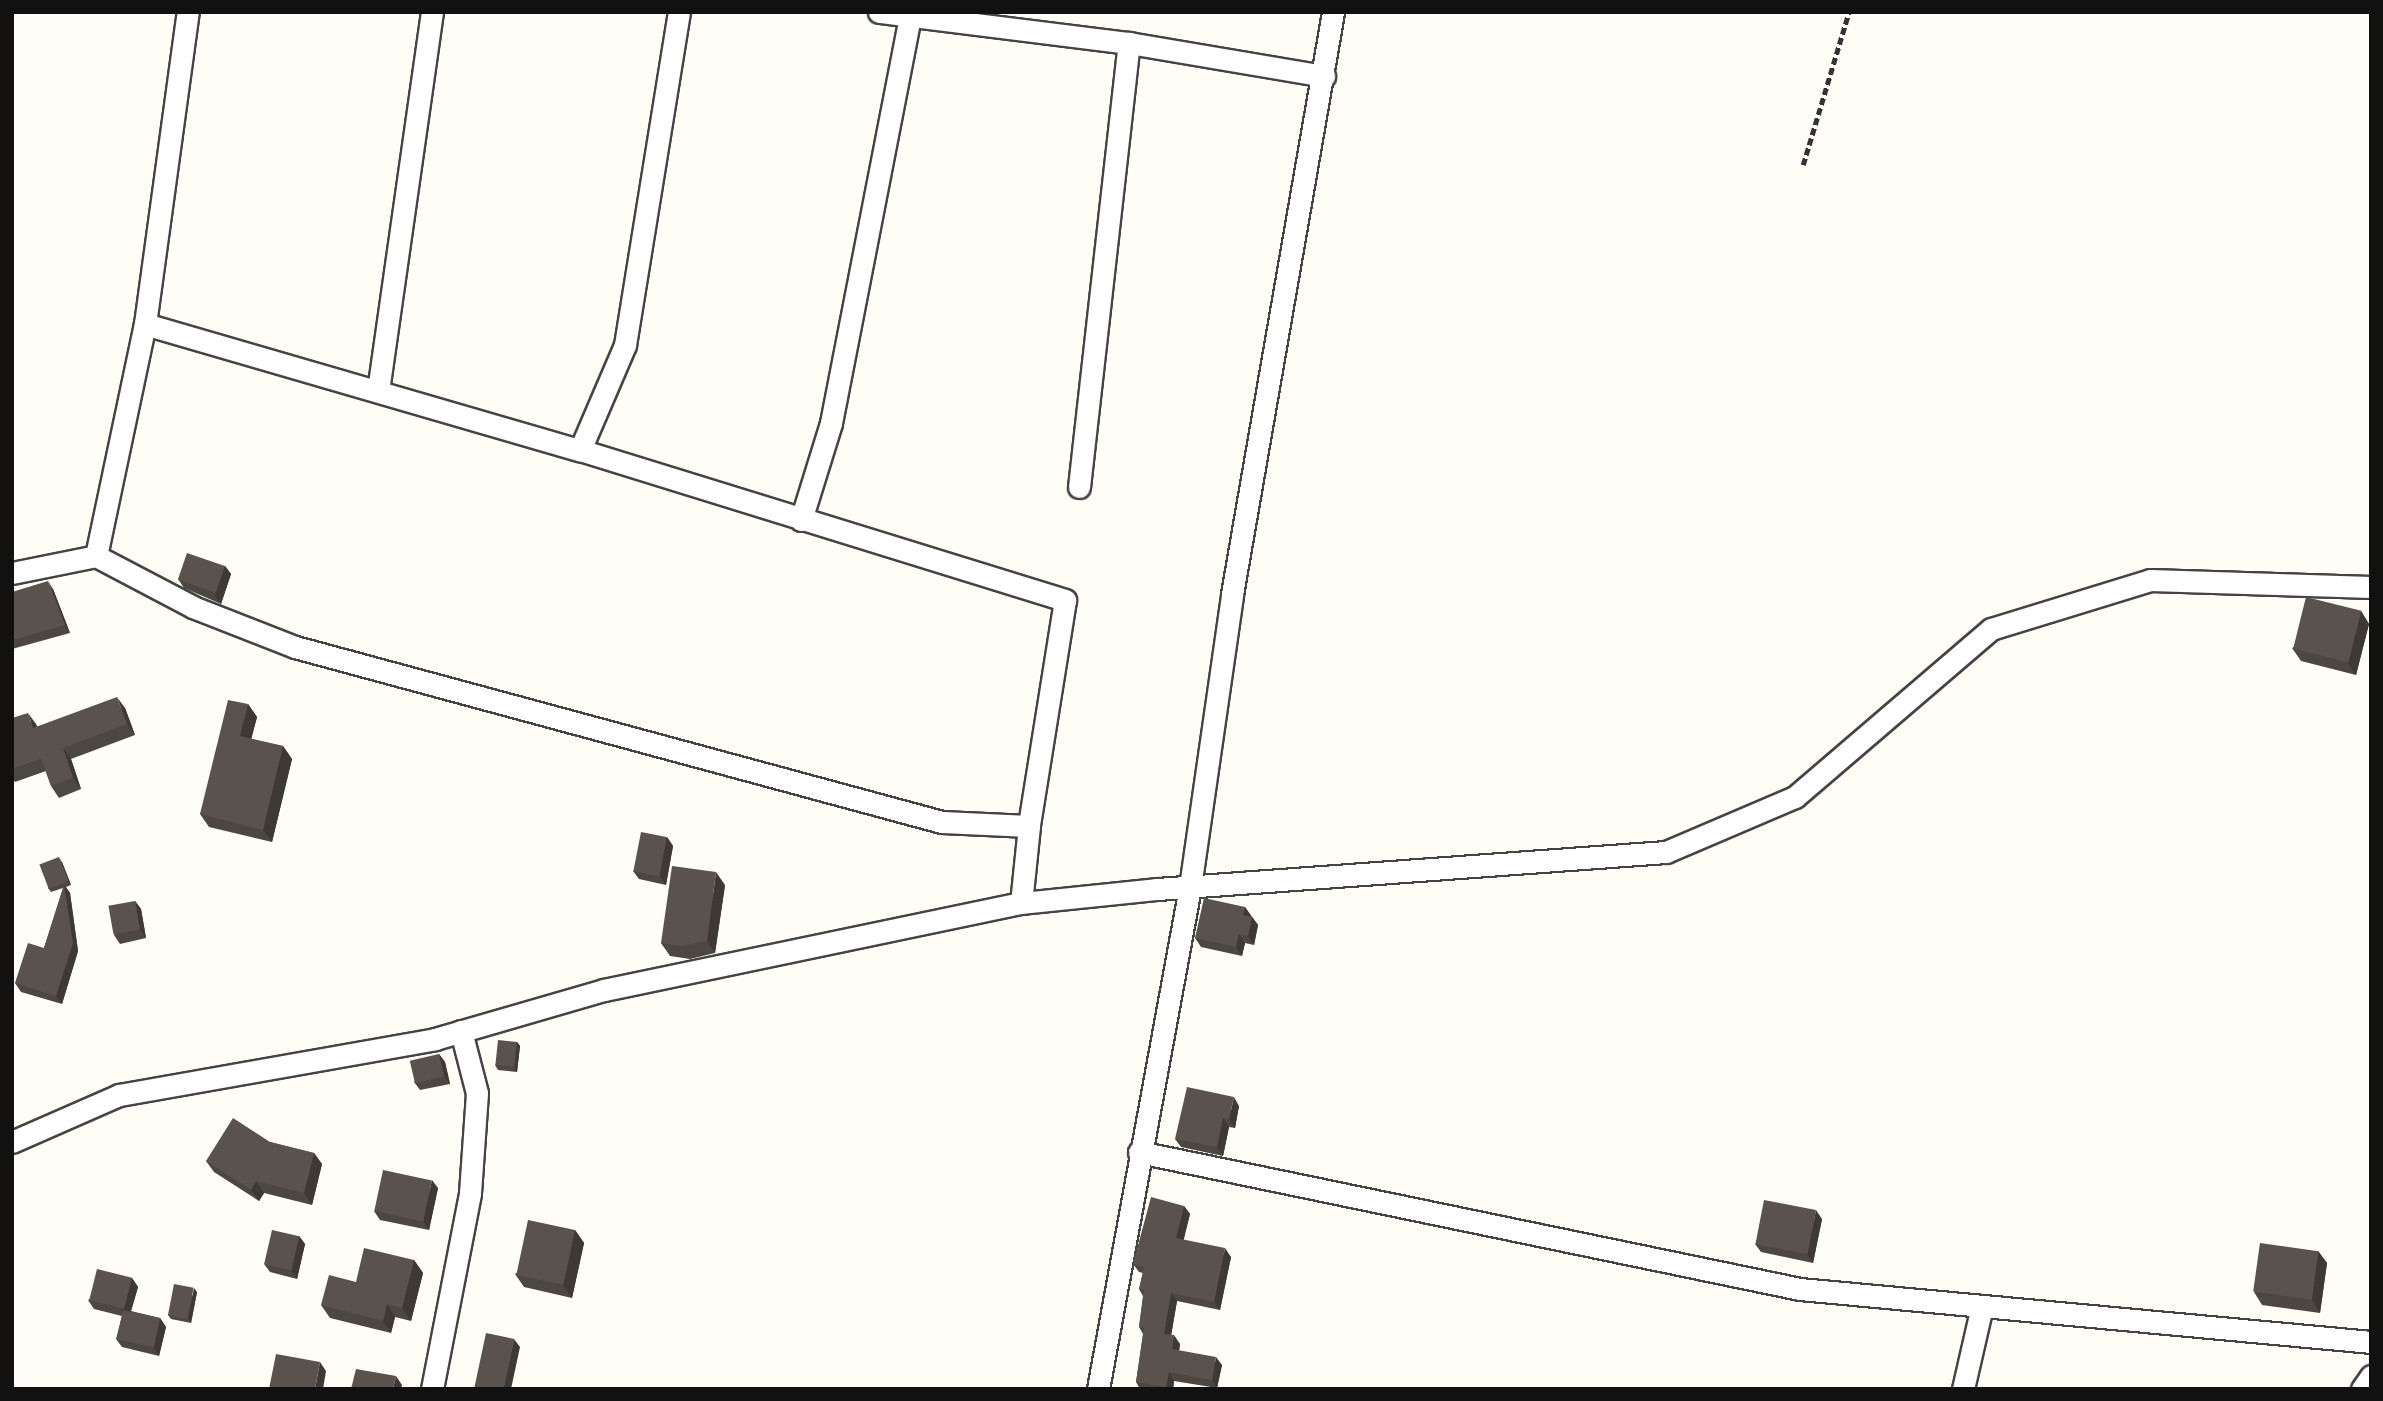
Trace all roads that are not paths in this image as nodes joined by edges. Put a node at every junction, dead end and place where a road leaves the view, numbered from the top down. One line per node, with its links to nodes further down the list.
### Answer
1 (188, 12): 9 (street)
2 (432, 12): 10 (street)
3 (679, 12): 11 (street)
4 (879, 12): 6 (street)
5 (1333, 12): 8 (street)
6 (910, 16): 7 (street); 13 (street)
7 (1129, 43): 8 (street); 12 (street)
8 (1313, 74): 18 (street)
9 (145, 324): 10 (street); 14 (street)
10 (378, 391): 11 (street)
11 (580, 450): 13 (street)
12 (1079, 487)
13 (801, 520): 17 (street)
14 (96, 556): 15 (street); 17 (street)
15 (12, 572)
16 (2371, 587): 18 (street)
17 (1028, 826): 19 (street)
18 (1186, 887): 19 (street); 22 (street)
19 (1021, 903): 20 (street)
20 (461, 1031): 21 (street); 26 (street)
21 (12, 1142)
22 (1139, 1152): 23 (street); 27 (street)
23 (1982, 1306): 24 (street); 28 (street)
24 (2371, 1342)
25 (2371, 1376): 29 (street)
26 (432, 1389)
27 (1098, 1389)
28 (1963, 1389)
29 (2362, 1389)

